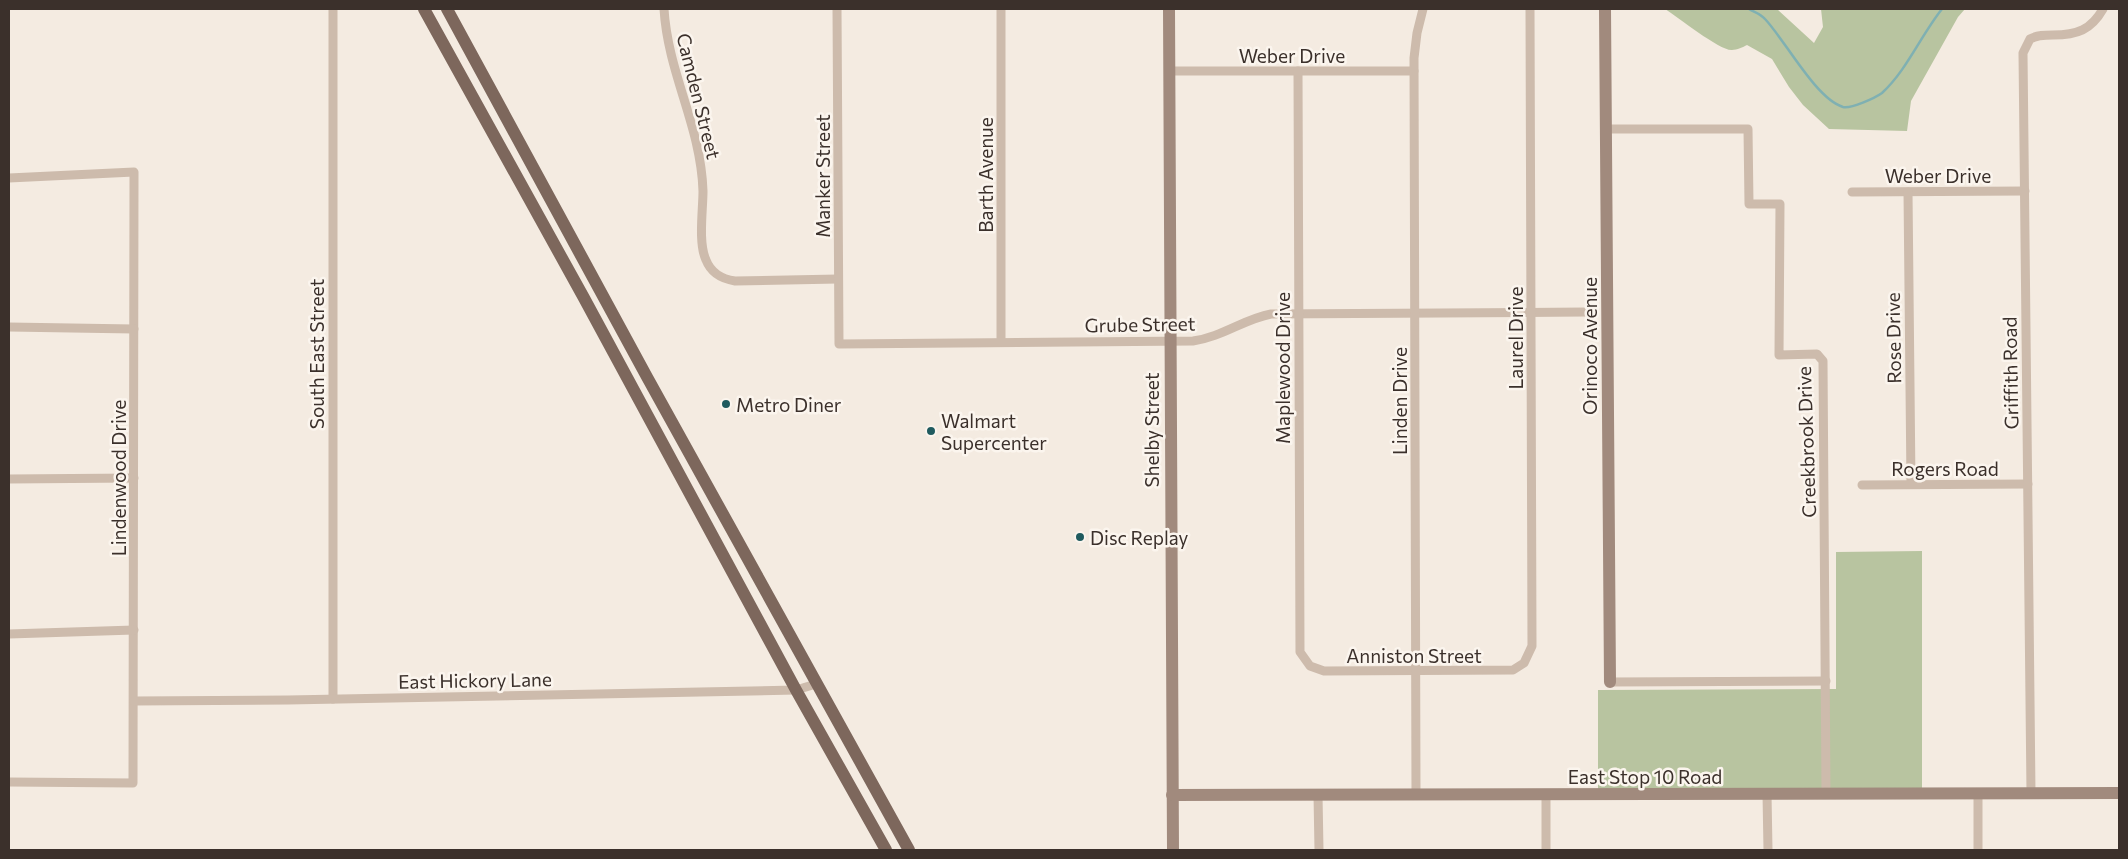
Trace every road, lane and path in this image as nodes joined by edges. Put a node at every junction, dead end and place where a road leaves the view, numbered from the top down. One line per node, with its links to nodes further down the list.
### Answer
1 (332, 9): 44 (street, South East Street)
2 (424, 9): 43 (main road)
3 (447, 9): 42 (main road)
4 (664, 9): 20 (street, Camden Street)
5 (837, 9): 20 (street, Manker Street)
6 (1001, 9): 28 (street, Barth Avenue)
7 (1169, 9): 12 (street, Shelby Street)
8 (1423, 9): 14 (street, Linden Drive)
9 (1530, 9): 24 (street, Laurel Drive)
10 (1605, 9): 15 (street, Orinoco Avenue)
11 (2103, 9): 17 (street, Griffith Road)
12 (1169, 71): 13 (street, Weber Drive); 27 (street, Shelby Street)
13 (1298, 71): 14 (street, Weber Drive); 22 (street, Maplewood Drive)
14 (1414, 71): 23 (street, Linden Drive)
15 (1607, 129): 40 (street, Creekbrook Drive); 41 (street, Orinoco Avenue)
16 (9, 178): 26 (street, Lindenwood Drive)
17 (2025, 191): 19 (street, Weber Drive); 33 (street, Griffith Road)
18 (1852, 192): 19 (street, Weber Drive)
19 (1908, 192): 32 (street, Rose Drive)
20 (838, 279): 29 (street, Manker Street)
21 (1586, 312): 24 (street, Grube Street)
22 (1298, 313): 23 (street, Grube Street); 27 (street, Grube Street); 37 (street, Maplewood Drive)
23 (1415, 313): 24 (street, Grube Street); 39 (street, Linden Drive)
24 (1531, 313): 38 (street, Laurel Drive)
25 (9, 327): 26 (street)
26 (134, 329): 31 (street, Lindenwood Drive)
27 (1170, 340): 28 (street, Grube Street); 52 (street, Shelby Street)
28 (1000, 342): 29 (street, Grube Street)
29 (839, 344)
30 (9, 478): 31 (street)
31 (134, 478): 35 (street, Lindenwood Drive)
32 (1911, 484): 33 (street, Rogers Road); 34 (street, Rogers Road)
33 (2028, 484): 47 (street, Griffith Road)
34 (1862, 485)
35 (134, 630): 36 (street); 45 (street, Lindenwood Drive)
36 (9, 634)
37 (1307, 663): 39 (street, Anniston Street)
38 (1523, 664): 39 (street, Anniston Street)
39 (1416, 671): 54 (street, Linden Drive)
40 (1826, 681): 41 (street); 50 (street, Creekbrook Drive)
41 (1610, 682)
42 (816, 684): 43 (street, East Hickory Lane); 57 (main road)
43 (796, 690): 44 (street, East Hickory Lane); 56 (main road)
44 (333, 699): 45 (street, East Hickory Lane)
45 (134, 700): 46 (street, Lindenwood Drive)
46 (9, 782)
47 (2031, 793): 48 (street, East Stop 10 Road); 51 (street, East Stop 10 Road)
48 (2119, 793)
49 (1767, 794): 50 (street, East Stop 10 Road); 55 (street, East Stop 10 Road); 61 (street)
50 (1826, 794): 51 (street, East Stop 10 Road)
51 (1978, 794): 62 (street)
52 (1172, 795): 53 (street, East Stop 10 Road); 58 (street, Shelby Street)
53 (1318, 795): 54 (street, East Stop 10 Road); 59 (street)
54 (1416, 795): 55 (street, East Stop 10 Road)
55 (1546, 795): 60 (street)
56 (886, 850)
57 (909, 850)
58 (1173, 850)
59 (1319, 850)
60 (1546, 850)
61 (1768, 850)
62 (1978, 850)

